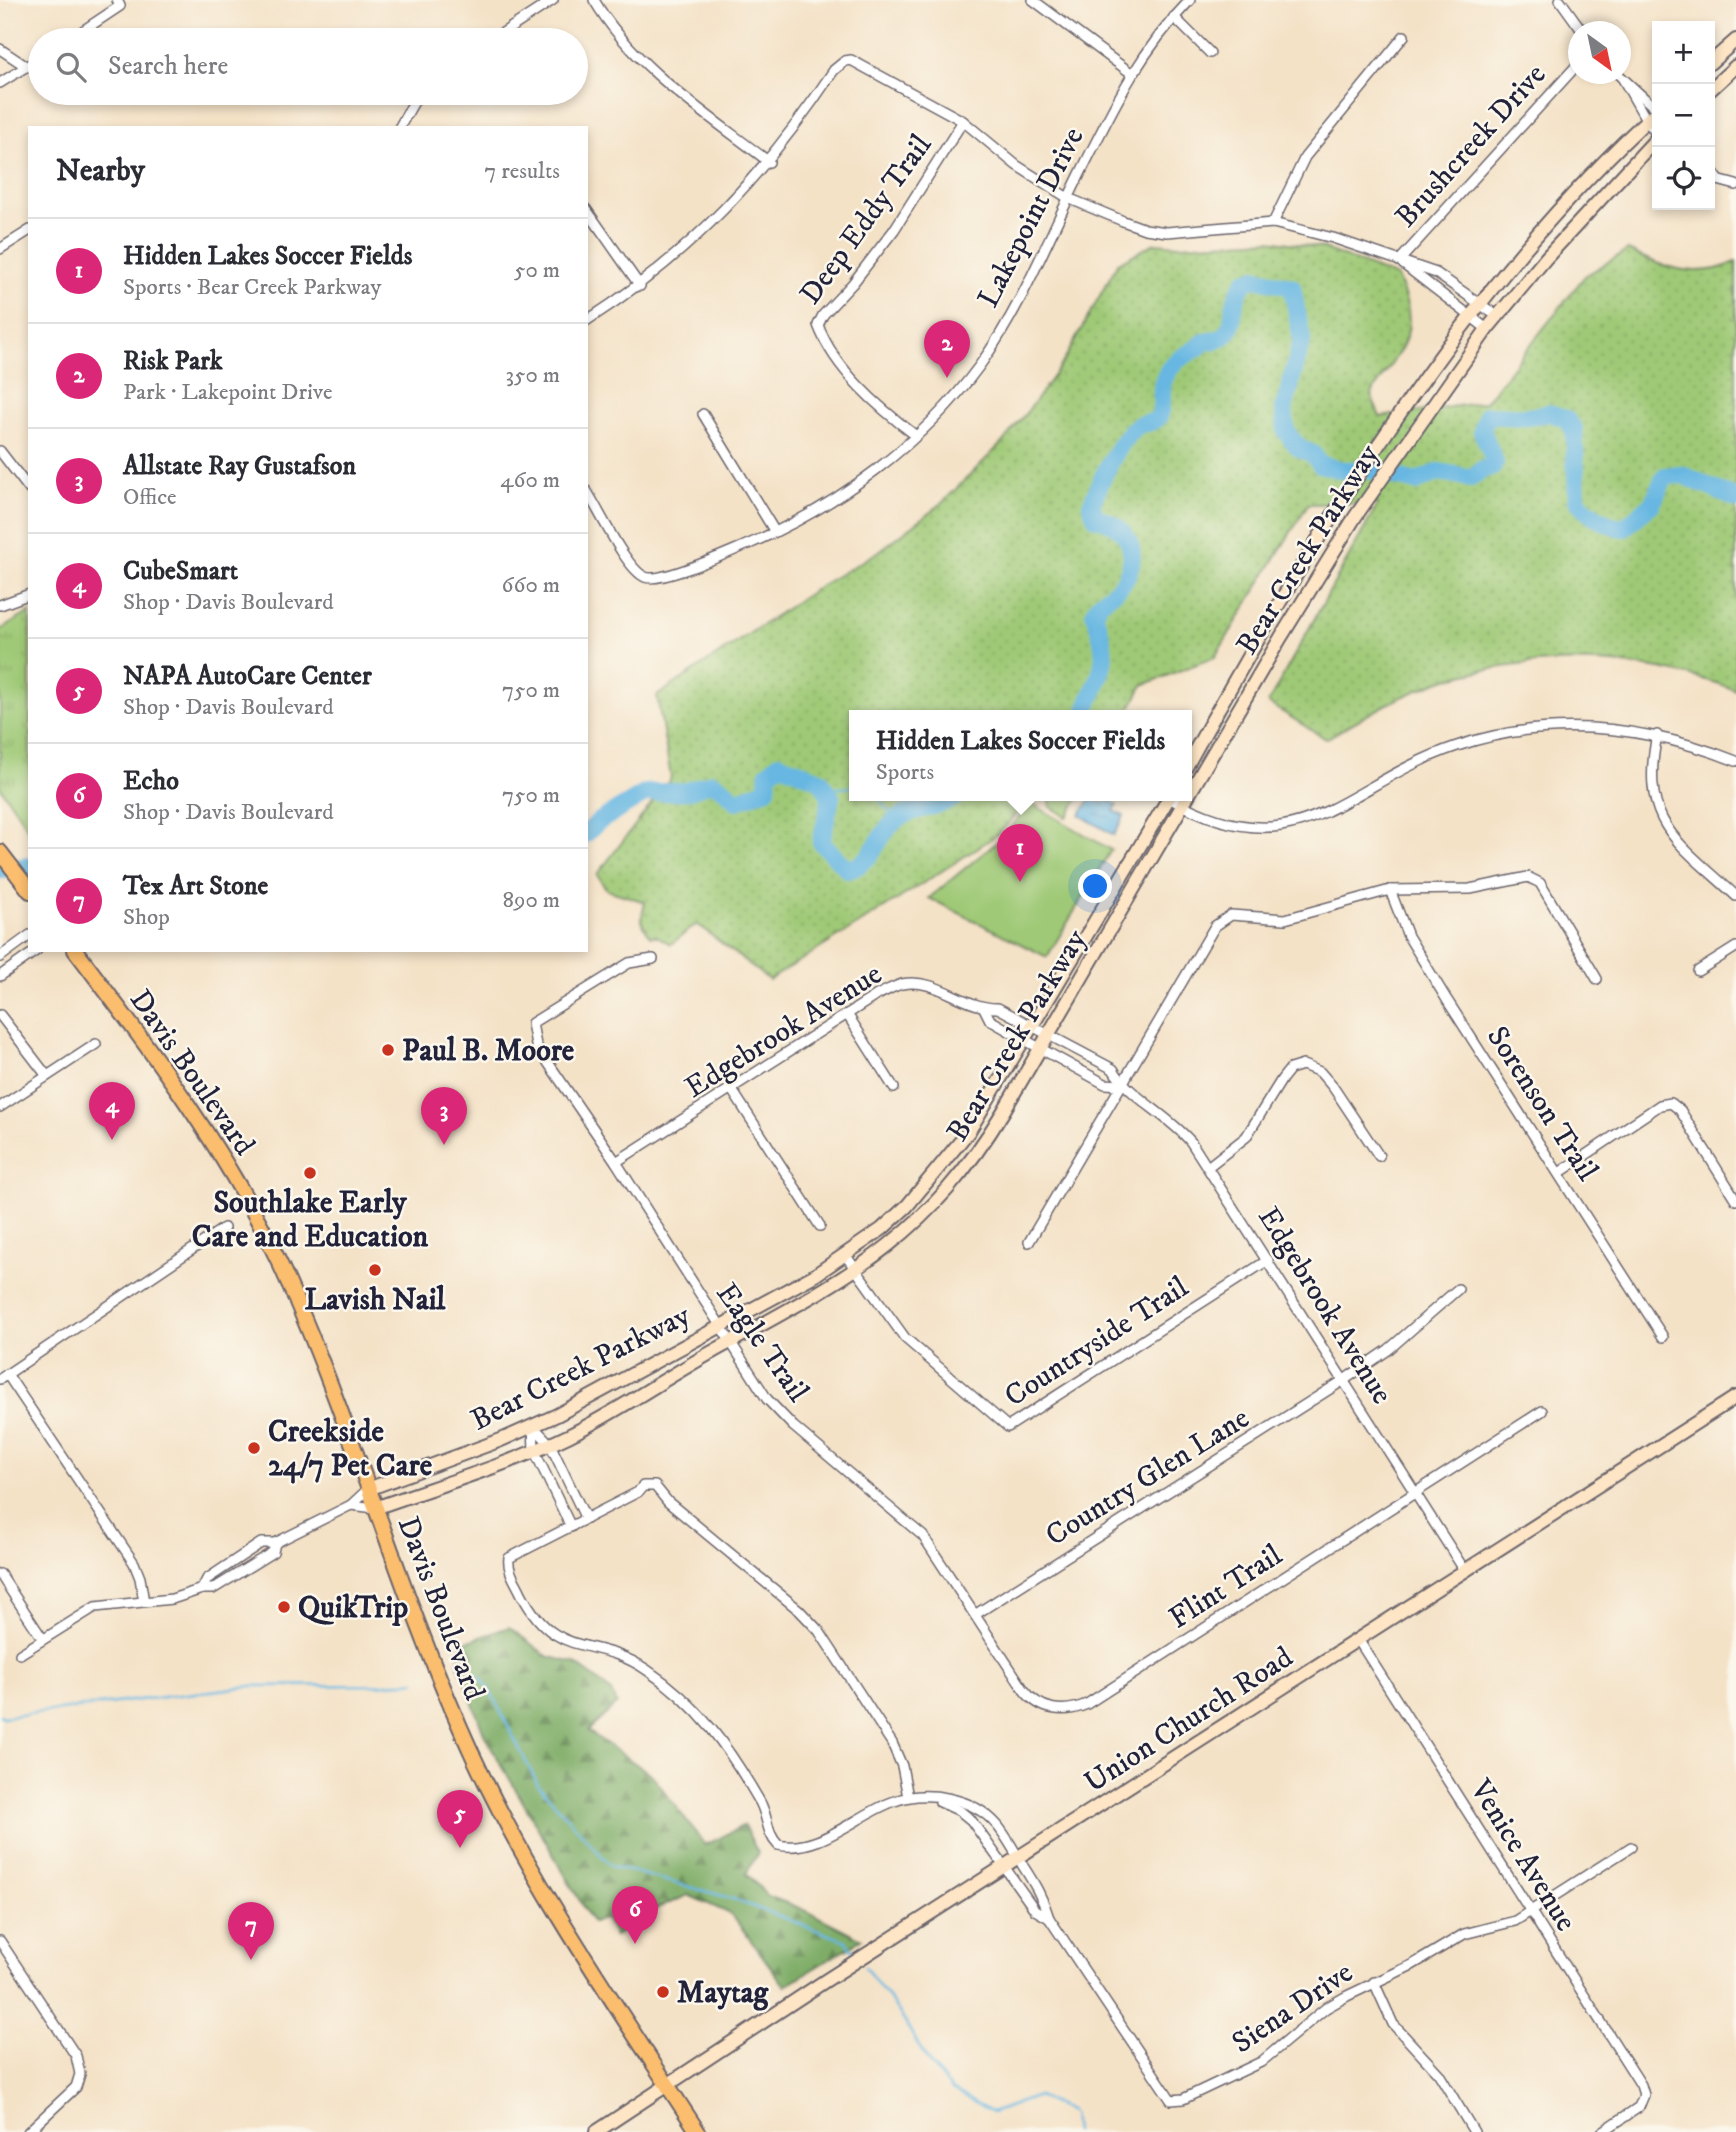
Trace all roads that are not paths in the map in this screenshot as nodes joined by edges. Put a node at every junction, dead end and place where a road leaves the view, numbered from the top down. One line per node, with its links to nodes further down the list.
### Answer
1 (553, 0): 10 (street)
2 (594, 0): 32 (street)
3 (1033, 0): 18 (street)
4 (1190, 0): 7 (street, Lakepoint Drive)
5 (1560, 0): 8 (street)
6 (118, 3): 9 (street)
7 (1174, 17): 14 (street); 18 (street, Lakepoint Drive)
8 (1575, 21)
9 (85, 28)
10 (510, 28)
11 (1404, 36): 37 (street)
12 (1736, 40): 15 (main road)
13 (0, 49): 17 (street)
14 (1210, 54)
15 (1715, 59)
16 (1736, 66): 23 (main road)
17 (27, 67): 20 (street)
18 (1131, 73): 35 (street, Lakepoint Drive)
19 (1568, 75): 40 (street, Brushcreek Drive)
20 (0, 83)
21 (1625, 84): 28 (street)
22 (1629, 84): 25 (street)
23 (1715, 85)
24 (412, 105): 29 (street)
25 (1652, 105)
26 (1652, 116): 28 (main road, Bear Creek Parkway)
27 (963, 121): 32 (street); 35 (street); 48 (street, Deep Eddy Trail)
28 (1647, 121): 30 (street); 42 (main road, Bear Creek Parkway)
29 (400, 126)
30 (1652, 128)
31 (1652, 141): 43 (main road, Bear Creek Parkway)
32 (769, 162): 41 (street)
33 (1715, 178): 34 (street)
34 (1736, 185)
35 (1068, 198): 37 (street); 48 (street, Lakepoint Drive)
36 (588, 212): 41 (street)
37 (1273, 223): 40 (street)
38 (28, 231): 39 (street)
39 (0, 249)
40 (1399, 261): 42 (street); 44 (street)
41 (640, 286): 45 (street)
42 (1480, 304): 43 (street); 44 (main road, Bear Creek Parkway)
43 (1497, 316): 46 (main road, Bear Creek Parkway)
44 (1471, 317): 46 (street); 56 (main road, Bear Creek Parkway)
45 (588, 320)
46 (1487, 328): 58 (main road, Bear Creek Parkway)
47 (703, 414): 52 (street)
48 (915, 435): 52 (street, Lakepoint Drive)
49 (0, 451): 50 (street)
50 (28, 487)
51 (588, 493): 52 (street, Lakepoint Drive)
52 (775, 532)
53 (28, 595): 54 (street)
54 (0, 605)
55 (1657, 735): 57 (street); 62 (street); 66 (street)
56 (1192, 757)
57 (1736, 761)
58 (1192, 788)
59 (1168, 801): 80 (main road, Bear Creek Parkway)
60 (1176, 801): 62 (street)
61 (1184, 801): 62 (main road, Bear Creek Parkway)
62 (1182, 805): 81 (main road, Bear Creek Parkway)
63 (0, 852): 64 (main road)
64 (28, 888)
65 (1391, 890): 76 (street); 86 (street); 93 (street, Sorenson Trail)
66 (1736, 896)
67 (28, 936): 71 (street)
68 (1736, 947): 74 (street)
69 (34, 952): 73 (street)
70 (77, 952): 112 (main road, Davis Boulevard)
71 (1, 956): 73 (street)
72 (653, 958): 91 (street, Eagle Trail)
73 (12, 968): 75 (street)
74 (1698, 971)
75 (0, 976)
76 (1597, 979)
77 (984, 1008): 78 (street, Edgebrook Avenue); 80 (street, Edgebrook Avenue); 82 (street, Edgebrook Avenue)
78 (847, 1014): 87 (street); 88 (street, Edgebrook Avenue)
79 (0, 1015): 85 (street)
80 (1034, 1025): 81 (street, Edgebrook Avenue); 82 (main road, Bear Creek Parkway)
81 (1050, 1033): 84 (main road, Bear Creek Parkway); 86 (street, Edgebrook Avenue)
82 (1026, 1040): 84 (street, Edgebrook Avenue); 98 (main road, Bear Creek Parkway)
83 (96, 1044): 85 (street)
84 (1041, 1048): 86 (street, Edgebrook Avenue); 100 (main road, Bear Creek Parkway)
85 (47, 1076): 89 (street)
86 (1122, 1085): 92 (street, Edgebrook Avenue); 97 (street)
87 (894, 1088)
88 (732, 1090): 91 (street, Edgebrook Avenue); 95 (street)
89 (0, 1107)
90 (1379, 1156): 92 (street)
91 (616, 1162): 102 (street, Eagle Trail)
92 (1209, 1166): 99 (street, Edgebrook Avenue)
93 (1559, 1173): 94 (street); 103 (street, Sorenson Trail)
94 (1736, 1200)
95 (820, 1226)
96 (224, 1228): 105 (street)
97 (1029, 1242)
98 (846, 1256): 100 (street, Countryside Trail); 102 (main road, Bear Creek Parkway)
99 (1268, 1260): 100 (street, Countryside Trail); 106 (street, Edgebrook Avenue)
100 (856, 1271): 104 (main road, Bear Creek Parkway)
101 (1458, 1289): 106 (street, Country Glen Lane)
102 (719, 1327): 104 (street, Eagle Trail); 109 (main road, Bear Creek Parkway)
103 (1663, 1337)
104 (730, 1342): 110 (main road, Bear Creek Parkway); 121 (street, Eagle Trail)
105 (3, 1376): 120 (street)
106 (1343, 1380): 113 (street, Edgebrook Avenue); 121 (street, Country Glen Lane)
107 (1736, 1397): 118 (main road, Union Church Road)
108 (1542, 1411): 113 (street, Flint Trail)
109 (533, 1426): 110 (street); 111 (street); 112 (main road, Bear Creek Parkway)
110 (550, 1444): 111 (main road, Bear Creek Parkway); 116 (street)
111 (534, 1450): 115 (main road, Bear Creek Parkway); 117 (street)
112 (368, 1489): 114 (street, Bear Creek Parkway); 115 (main road, Davis Boulevard)
113 (1416, 1493): 118 (street, Edgebrook Avenue); 125 (street, Flint Trail)
114 (351, 1505): 115 (street, Bear Creek Parkway); 120 (street, Bear Creek Parkway)
115 (375, 1508): 135 (main road, Davis Boulevard)
116 (586, 1519): 117 (street); 127 (street)
117 (571, 1527): 127 (street)
118 (1465, 1571): 123 (main road, Union Church Road)
119 (0, 1574): 122 (street)
120 (144, 1602): 122 (street, Bear Creek Parkway)
121 (976, 1614): 125 (street, Eagle Trail)
122 (43, 1638): 124 (street, Bear Creek Parkway)
123 (1359, 1642): 129 (main road, Union Church Road); 131 (street, Venice Avenue)
124 (20, 1654)
125 (1056, 1710)
126 (921, 1796): 127 (street); 129 (street, Siena Drive); 130 (street, Siena Drive)
127 (908, 1797)
128 (1631, 1847): 131 (street, Siena Drive)
129 (1018, 1858): 130 (main road, Union Church Road); 132 (street, Siena Drive)
130 (1005, 1867): 132 (street, Siena Drive); 135 (main road, Union Church Road)
131 (1531, 1912): 134 (street, Siena Drive); 140 (street, Venice Avenue)
132 (1049, 1918): 134 (street, Siena Drive)
133 (0, 1941): 136 (street)
134 (1374, 1982): 139 (street)
135 (667, 2084): 137 (main road, Union Church Road); 138 (main road, Davis Boulevard)
136 (28, 2132)
137 (596, 2132)
138 (698, 2132)
139 (1474, 2132)
140 (1602, 2132)

